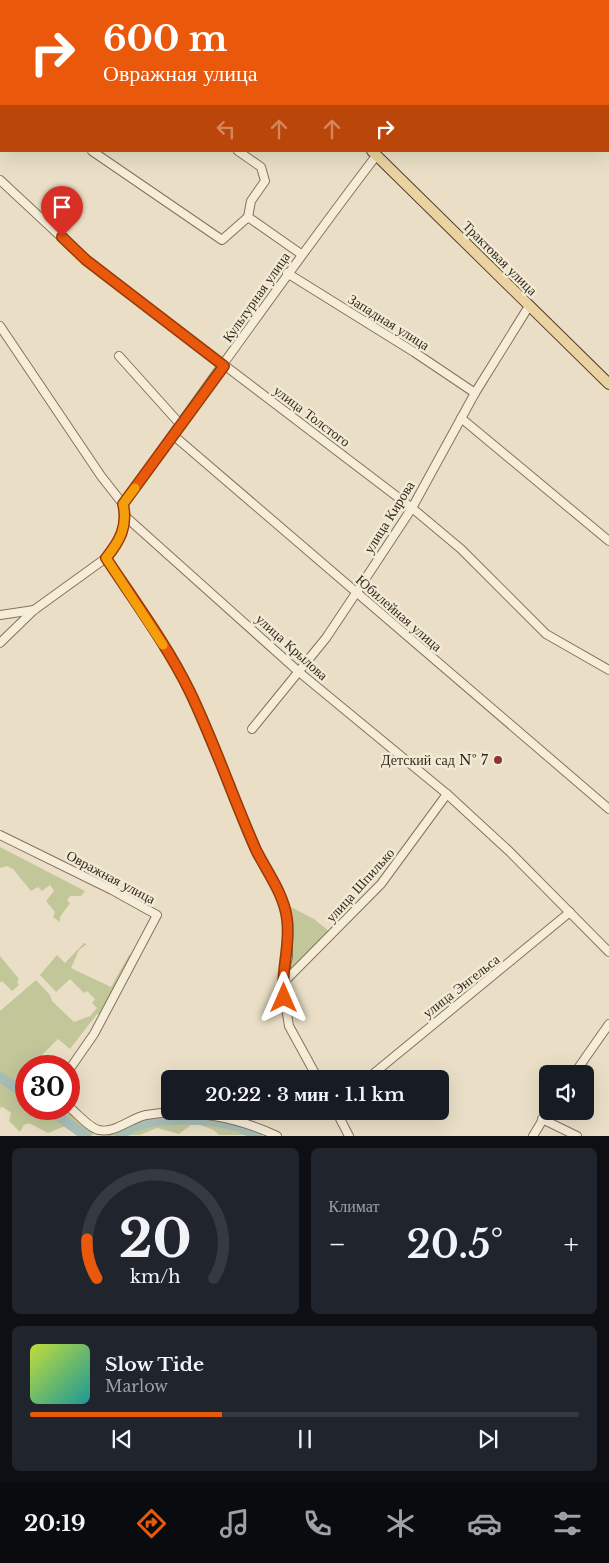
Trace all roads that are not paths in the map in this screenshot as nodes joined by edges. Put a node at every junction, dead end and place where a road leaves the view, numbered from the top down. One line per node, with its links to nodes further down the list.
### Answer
1 (93, 152): 5 (street)
2 (239, 152): 5 (street)
3 (374, 153): 6 (street, Культурная улица); 8 (main road, Трактовая улица)
4 (0, 180): 11 (street, улица Толстого)
5 (248, 216): 6 (street)
6 (301, 254): 7 (street, Культурная улица)
7 (287, 273): 11 (street, Культурная улица); 13 (street, Западная улица)
8 (529, 306): 12 (main road, Трактовая улица); 13 (street, улица Кирова)
9 (0, 326): 17 (street)
10 (119, 356): 15 (street)
11 (224, 366): 15 (street, Культурная улица); 18 (street, улица Толстого)
12 (609, 384)
13 (475, 394): 14 (street, улица Кирова)
14 (461, 418): 18 (street, улица Кирова); 20 (street)
15 (180, 424): 16 (street, Культурная улица)
16 (173, 436): 17 (street, Культурная улица); 22 (street, Юбилейная улица)
17 (123, 504): 19 (street)
18 (412, 508): 22 (street, улица Кирова); 26 (street, улица Толстого)
19 (126, 517): 21 (street); 27 (street, улица Крылова)
20 (609, 541)
21 (106, 558): 23 (street); 34 (street)
22 (356, 593): 27 (street, улица Кирова); 30 (street, Юбилейная улица)
23 (34, 610): 24 (street); 25 (street)
24 (0, 615)
25 (0, 643)
26 (609, 670)
27 (299, 672): 28 (street, улица Кирова); 29 (street, улица Крылова)
28 (252, 729)
29 (447, 794): 32 (street, улица Крылова); 34 (street, улица Шпилько)
30 (609, 809)
31 (0, 835): 36 (street, Овражная улица)
32 (570, 912): 33 (street, улица Крылова); 39 (street, улица Энгельса)
33 (609, 952)
34 (282, 983): 38 (street)
35 (609, 1024): 37 (street)
36 (79, 1055)
37 (580, 1065)
38 (313, 1070)
39 (378, 1070)
40 (80, 1116): 44 (street)
41 (341, 1120): 45 (street)
42 (541, 1120): 46 (street)
43 (544, 1120): 47 (street)
44 (277, 1136)
45 (349, 1136)
46 (533, 1136)
47 (577, 1136)

